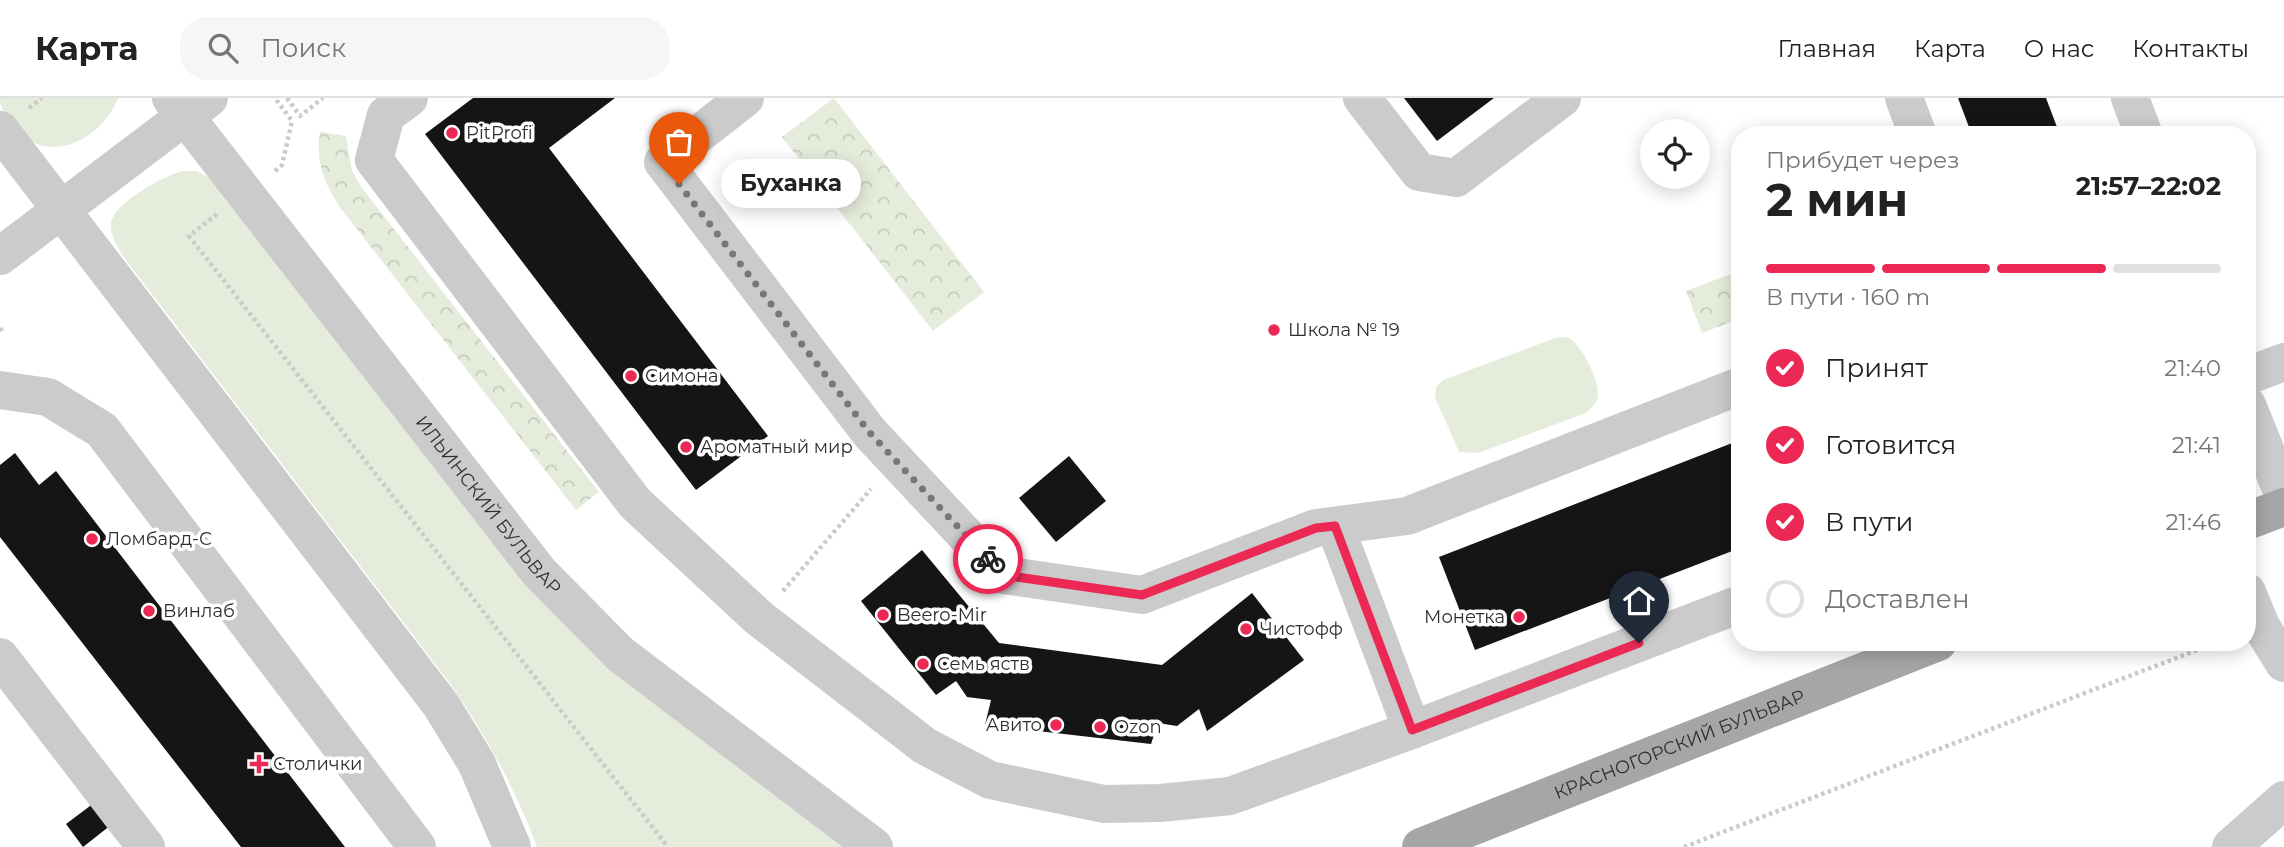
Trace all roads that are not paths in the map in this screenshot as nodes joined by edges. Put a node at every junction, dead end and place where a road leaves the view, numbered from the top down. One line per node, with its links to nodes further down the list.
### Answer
1 (409, 98): 27 (street)
2 (745, 98): 21 (street)
3 (1362, 98): 4 (street)
4 (1562, 98)
5 (1904, 98): 8 (street)
6 (2130, 98): 9 (street)
7 (188, 104): 11 (street); 32 (street, ИЛЬИНСКИЙ БУЛЬВАР)
8 (1915, 126)
9 (2141, 126)
10 (0, 130): 11 (street)
11 (60, 211): 12 (street); 31 (street)
12 (0, 256)
13 (2284, 362): 14 (street)
14 (2256, 373)
15 (0, 390): 30 (street)
16 (1731, 390): 21 (street)
17 (2256, 433): 18 (street)
18 (2284, 496)
19 (2284, 507): 20 (main road)
20 (2256, 518)
21 (1335, 526): 27 (street)
22 (1731, 607): 27 (street)
23 (2256, 616): 26 (street)
24 (1915, 651): 33 (main road, КРАСНОГОРСКИЙ БУЛЬВАР)
25 (0, 657): 29 (street)
26 (2284, 663)
27 (1412, 730)
28 (2284, 800): 34 (street)
29 (146, 847)
30 (416, 847)
31 (512, 847)
32 (874, 847)
33 (1421, 847)
34 (2231, 847)

